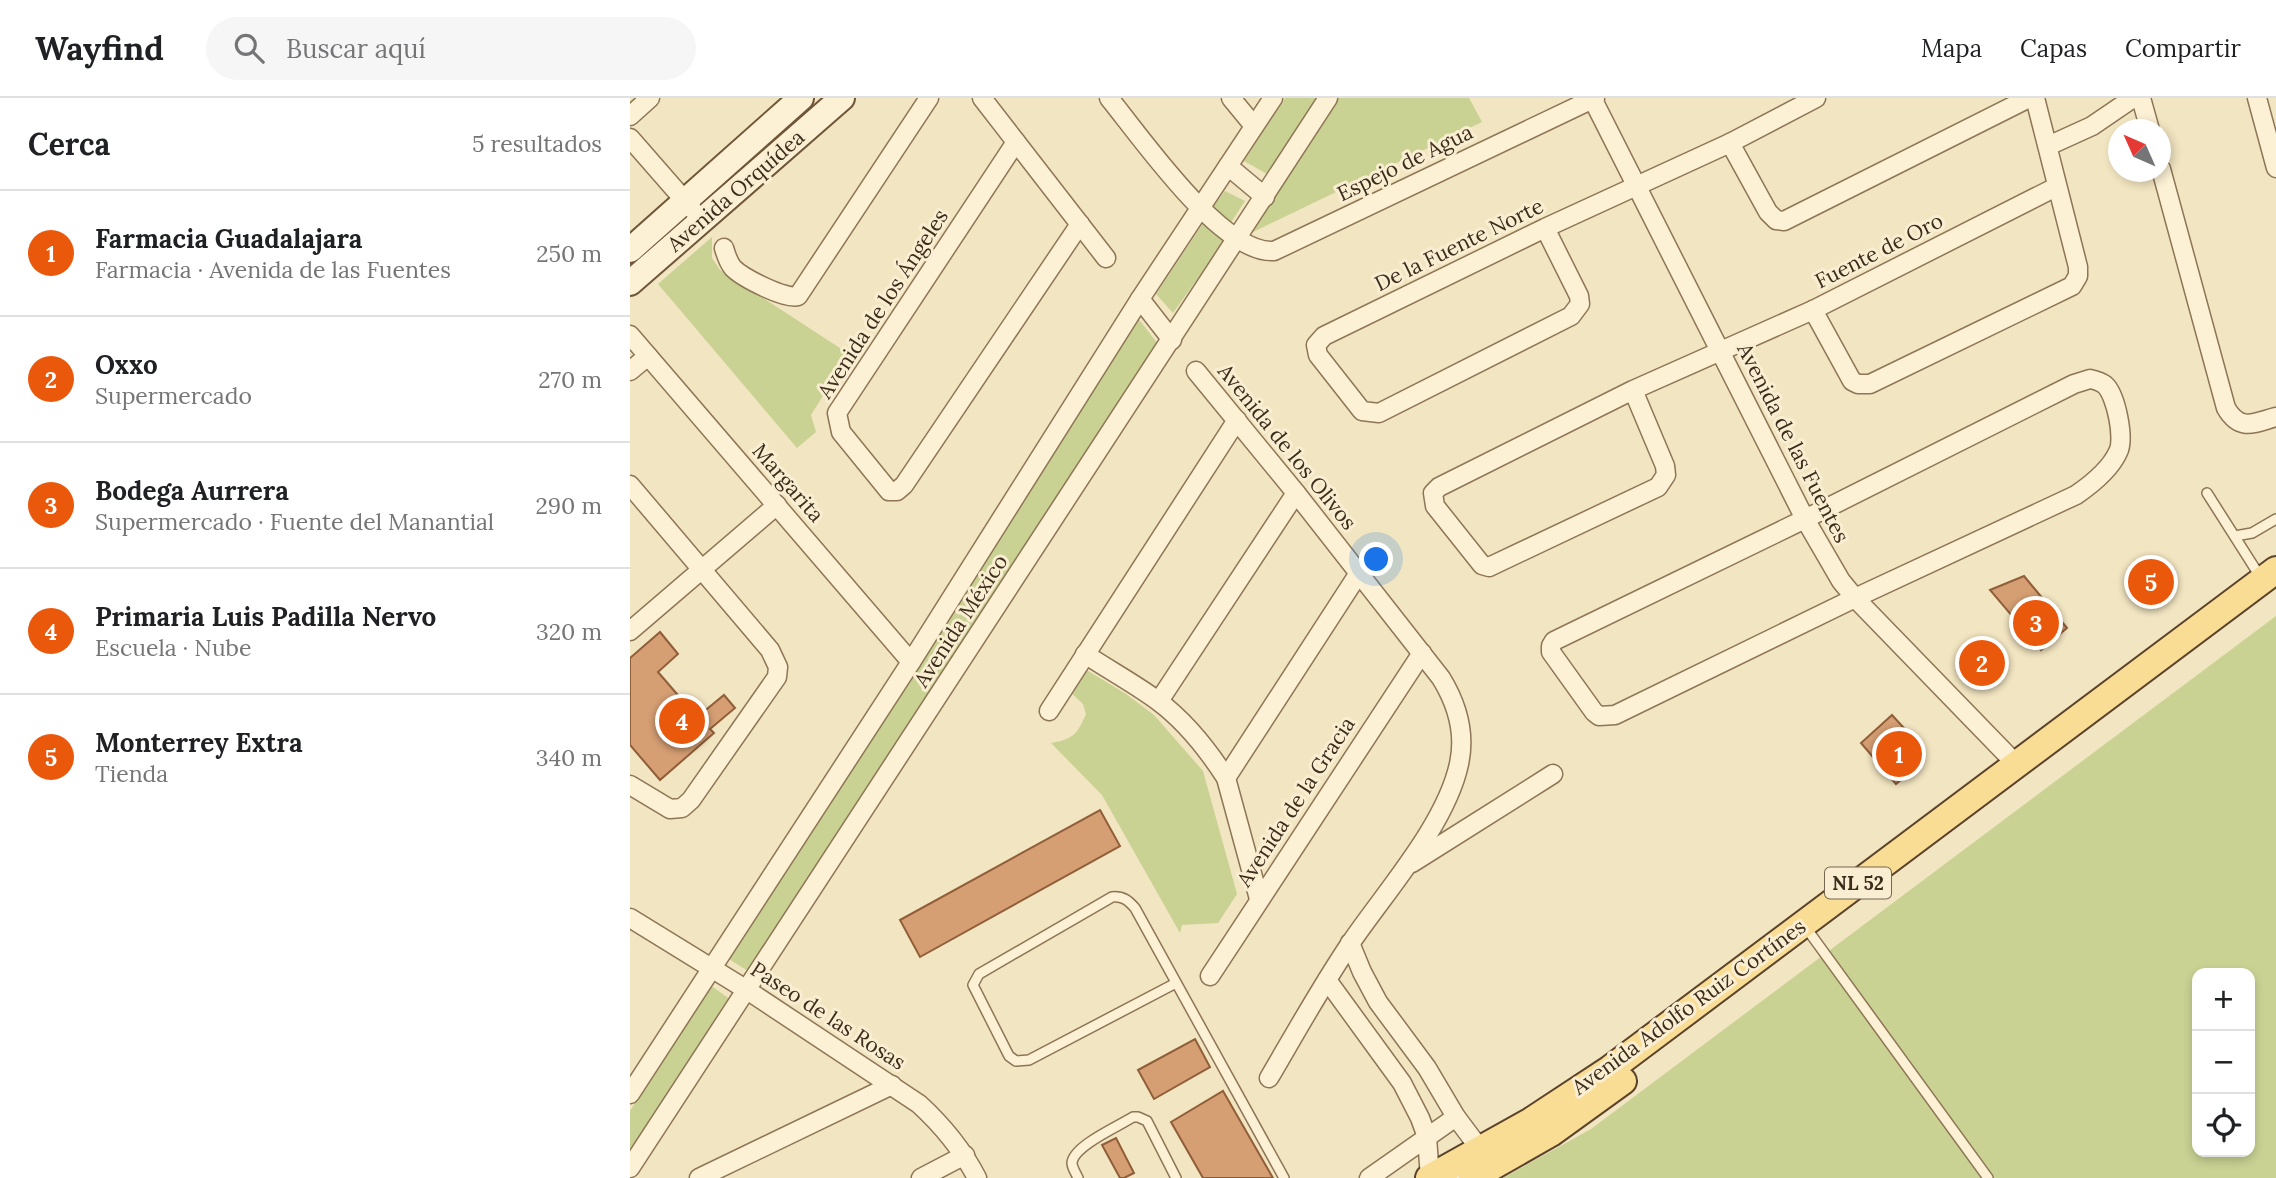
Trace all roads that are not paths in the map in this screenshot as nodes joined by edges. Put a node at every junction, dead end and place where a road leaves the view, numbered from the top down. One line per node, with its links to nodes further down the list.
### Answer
1 (650, 98): 17 (street)
2 (801, 98): 30 (street, Avenida Orquídea)
3 (842, 98): 32 (street, Avenida Orquídea)
4 (929, 98): 36 (street)
5 (982, 98): 21 (street)
6 (1109, 98): 31 (street, Espejo de Agua)
7 (1231, 98): 19 (street)
8 (1273, 98): 19 (street, Avenida México)
9 (1328, 98): 29 (street, Avenida México)
10 (1593, 98): 27 (street, Avenida de las Fuentes); 35 (street, Espejo de Agua)
11 (1816, 98): 22 (street, De la Fuente Norte)
12 (2029, 98): 22 (street)
13 (2035, 98): 23 (street)
14 (2133, 98): 23 (street)
15 (2141, 98): 18 (street)
16 (2257, 98): 25 (street)
17 (630, 116)
18 (2147, 119)
19 (1254, 126): 24 (street, Avenida México)
20 (630, 138): 30 (street)
21 (1016, 142): 33 (street); 33 (street, Avenida de los Ángeles)
22 (1730, 143): 27 (street, De la Fuente Norte)
23 (2048, 146): 28 (street)
24 (1228, 166): 29 (street); 31 (street, Avenida México)
25 (2276, 168)
26 (2165, 182): 49 (street)
27 (1635, 187): 34 (street, De la Fuente Norte); 44 (street, Avenida de las Fuentes)
28 (2056, 187): 41 (street, Fuente de Oro); 41 (street)
29 (1265, 197): 35 (street, Avenida México)
30 (685, 201): 32 (street); 37 (street, Avenida Orquídea)
31 (1200, 210): 35 (street, Espejo de Agua); 40 (street, Avenida México)
32 (704, 220): 39 (street, Avenida Orquídea)
33 (1080, 224): 38 (street)
34 (1545, 228): 34 (street, De la Fuente Norte)
35 (1238, 238): 43 (street, Avenida México)
36 (724, 248)
37 (630, 250)
38 (1106, 258)
39 (630, 283)
40 (1140, 299): 43 (street); 65 (street, Avenida México)
41 (1813, 310): 44 (street, Fuente de Oro)
42 (630, 335): 45 (street, Margarita)
43 (1172, 340): 81 (street, Avenida México)
44 (1719, 350): 48 (street, Fuente de Oro); 55 (street, Avenida de las Fuentes)
45 (648, 356): 46 (street); 54 (street, Margarita)
46 (630, 371)
47 (1196, 371): 50 (street, Avenida de los Olivos)
48 (1633, 390): 48 (street, Fuente de Oro)
49 (2276, 417)
50 (1237, 420): 52 (street, Avenida de los Olivos); 64 (street)
51 (632, 493): 58 (street)
52 (1296, 493): 59 (street, Avenida de los Olivos); 66 (street)
53 (2207, 494): 57 (lane)
54 (777, 505): 58 (street); 65 (street, Margarita)
55 (1805, 519): 61 (street, Avenida de las Fuentes); 61 (street); 61 (street)
56 (2276, 519): 57 (lane)
57 (2235, 536): 60 (lane)
58 (701, 569): 62 (street); 71 (street)
59 (1359, 573): 63 (street, Avenida de los Olivos); 70 (street)
60 (2271, 580): 68 (main road, Avenida Adolfo Ruiz Cortínes / NL 52)
61 (1854, 597): 68 (street, Avenida de las Fuentes)
62 (630, 631)
63 (1422, 653): 72 (street, Avenida de los Olivos); 73 (street, Avenida de la Gracia)
64 (1085, 654): 66 (street); 67 (street)
65 (911, 662): 77 (street, Avenida México)
66 (1159, 701): 70 (street)
67 (1049, 711)
68 (2022, 771): 75 (main road, Avenida Adolfo Ruiz Cortínes / NL 52)
69 (1553, 774): 72 (street)
70 (1226, 778): 73 (street)
71 (630, 785)
72 (1406, 867): 76 (street, Avenida de los Olivos)
73 (1259, 899): 78 (street, Avenida de la Gracia)
74 (630, 918): 77 (street, Paseo de las Rosas)
75 (1807, 930): 87 (main road, Avenida Adolfo Ruiz Cortínes / NL 52); 99 (main road); 100 (lane)
76 (1350, 943): 79 (street, Avenida de los Olivos); 85 (street)
77 (712, 968): 81 (street, Paseo de las Rosas); 84 (street, Avenida México)
78 (1210, 976)
79 (1326, 980): 82 (street, Avenida de los Olivos); 86 (street)
80 (1176, 983): 80 (lane); 95 (lane)
81 (747, 990): 83 (street, Paseo de las Rosas); 89 (street, Avenida México)
82 (1269, 1078)
83 (892, 1085): 88 (street, Paseo de las Rosas); 90 (street)
84 (630, 1094)
85 (1457, 1117): 86 (street); 87 (street)
86 (1427, 1137): 96 (street); 97 (street)
87 (1481, 1151): 97 (main road, Avenida Adolfo Ruiz Cortínes / NL 52); 98 (street)
88 (965, 1155): 91 (street); 92 (street, Paseo de las Rosas)
89 (630, 1168)
90 (699, 1178)
91 (921, 1178)
92 (977, 1178)
93 (1078, 1178): 94 (lane)
94 (1176, 1178)
95 (1284, 1178)
96 (1369, 1178)
97 (1430, 1178)
98 (1456, 1178)
99 (1472, 1178)
100 (1987, 1178)

